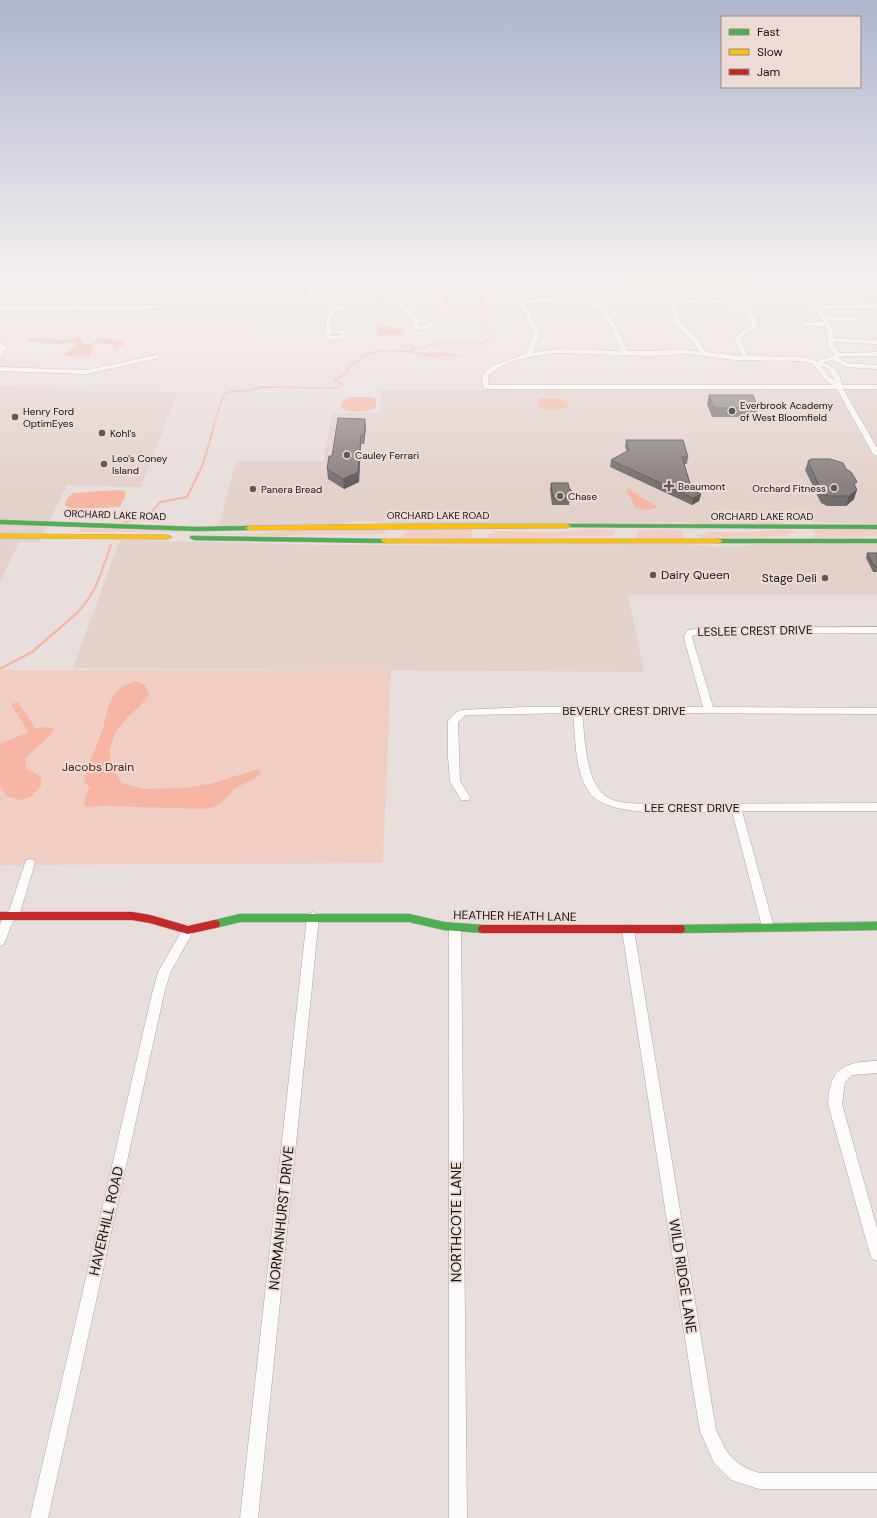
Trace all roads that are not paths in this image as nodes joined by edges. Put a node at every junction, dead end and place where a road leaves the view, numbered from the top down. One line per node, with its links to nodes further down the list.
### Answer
1 (531, 349): 10 (street)
2 (642, 349): 6 (street)
3 (701, 349): 7 (street)
4 (742, 349): 12 (street)
5 (832, 349): 9 (street)
6 (624, 350): 7 (street); 10 (street)
7 (703, 354): 12 (street)
8 (877, 354): 9 (street)
9 (838, 355): 13 (street)
10 (529, 356): 19 (street)
11 (157, 357): 16 (street)
12 (746, 358): 14 (street)
13 (831, 358): 14 (street); 15 (street)
14 (816, 363): 17 (street); 18 (street)
15 (877, 367)
16 (0, 369)
17 (822, 371): 18 (street); 19 (street)
18 (833, 371): 19 (street)
19 (839, 388): 20 (street); 21 (street)
20 (877, 388)
21 (877, 454)
22 (0, 522): 23 (main road, ORCHARD LAKE ROAD)
23 (68, 524): 30 (main road, ORCHARD LAKE ROAD); 32 (main road)
24 (390, 526): 25 (main road, ORCHARD LAKE ROAD); 30 (main road, ORCHARD LAKE ROAD); 34 (main road)
25 (514, 526): 26 (main road, ORCHARD LAKE ROAD); 39 (main road)
26 (624, 526): 27 (main road, ORCHARD LAKE ROAD); 35 (main road)
27 (717, 527): 28 (main road, ORCHARD LAKE ROAD); 36 (main road)
28 (800, 527): 29 (main road, ORCHARD LAKE ROAD); 37 (main road)
29 (877, 527)
30 (244, 528): 33 (main road)
31 (0, 536): 32 (main road, ORCHARD LAKE ROAD)
32 (63, 537): 33 (main road, ORCHARD LAKE ROAD)
33 (199, 538): 34 (main road, ORCHARD LAKE ROAD)
34 (375, 540): 39 (main road, ORCHARD LAKE ROAD)
35 (605, 541): 36 (main road, ORCHARD LAKE ROAD); 39 (main road, ORCHARD LAKE ROAD)
36 (694, 541): 37 (main road, ORCHARD LAKE ROAD)
37 (774, 541): 38 (main road, ORCHARD LAKE ROAD)
38 (877, 541)
39 (481, 542)
40 (877, 630): 42 (street, LESLEE CREST DRIVE)
41 (577, 711): 42 (street, BEVERLY CREST DRIVE); 44 (street, BEVERLY CREST DRIVE); 46 (street, LEE CREST DRIVE)
42 (709, 711): 43 (street, BEVERLY CREST DRIVE)
43 (877, 711)
44 (465, 797)
45 (877, 807): 46 (street, LEE CREST DRIVE)
46 (736, 808): 52 (street)
47 (30, 863): 48 (street)
48 (7, 916): 53 (main road, HEATHER HEATH LANE); 55 (street)
49 (313, 917): 51 (main road, HEATHER HEATH LANE); 53 (main road, HEATHER HEATH LANE); 60 (street, NORMANHURST DRIVE)
50 (877, 926): 52 (main road, HEATHER HEATH LANE)
51 (455, 927): 54 (main road, HEATHER HEATH LANE); 61 (street, NORTHCOTE LANE)
52 (768, 927): 54 (main road, HEATHER HEATH LANE)
53 (188, 930): 59 (street, HAVERHILL ROAD)
54 (628, 930): 58 (street, WILD RIDGE LANE)
55 (0, 940)
56 (877, 1067): 57 (street)
57 (876, 1249)
58 (877, 1481)
59 (39, 1518)
60 (249, 1518)
61 (458, 1518)

